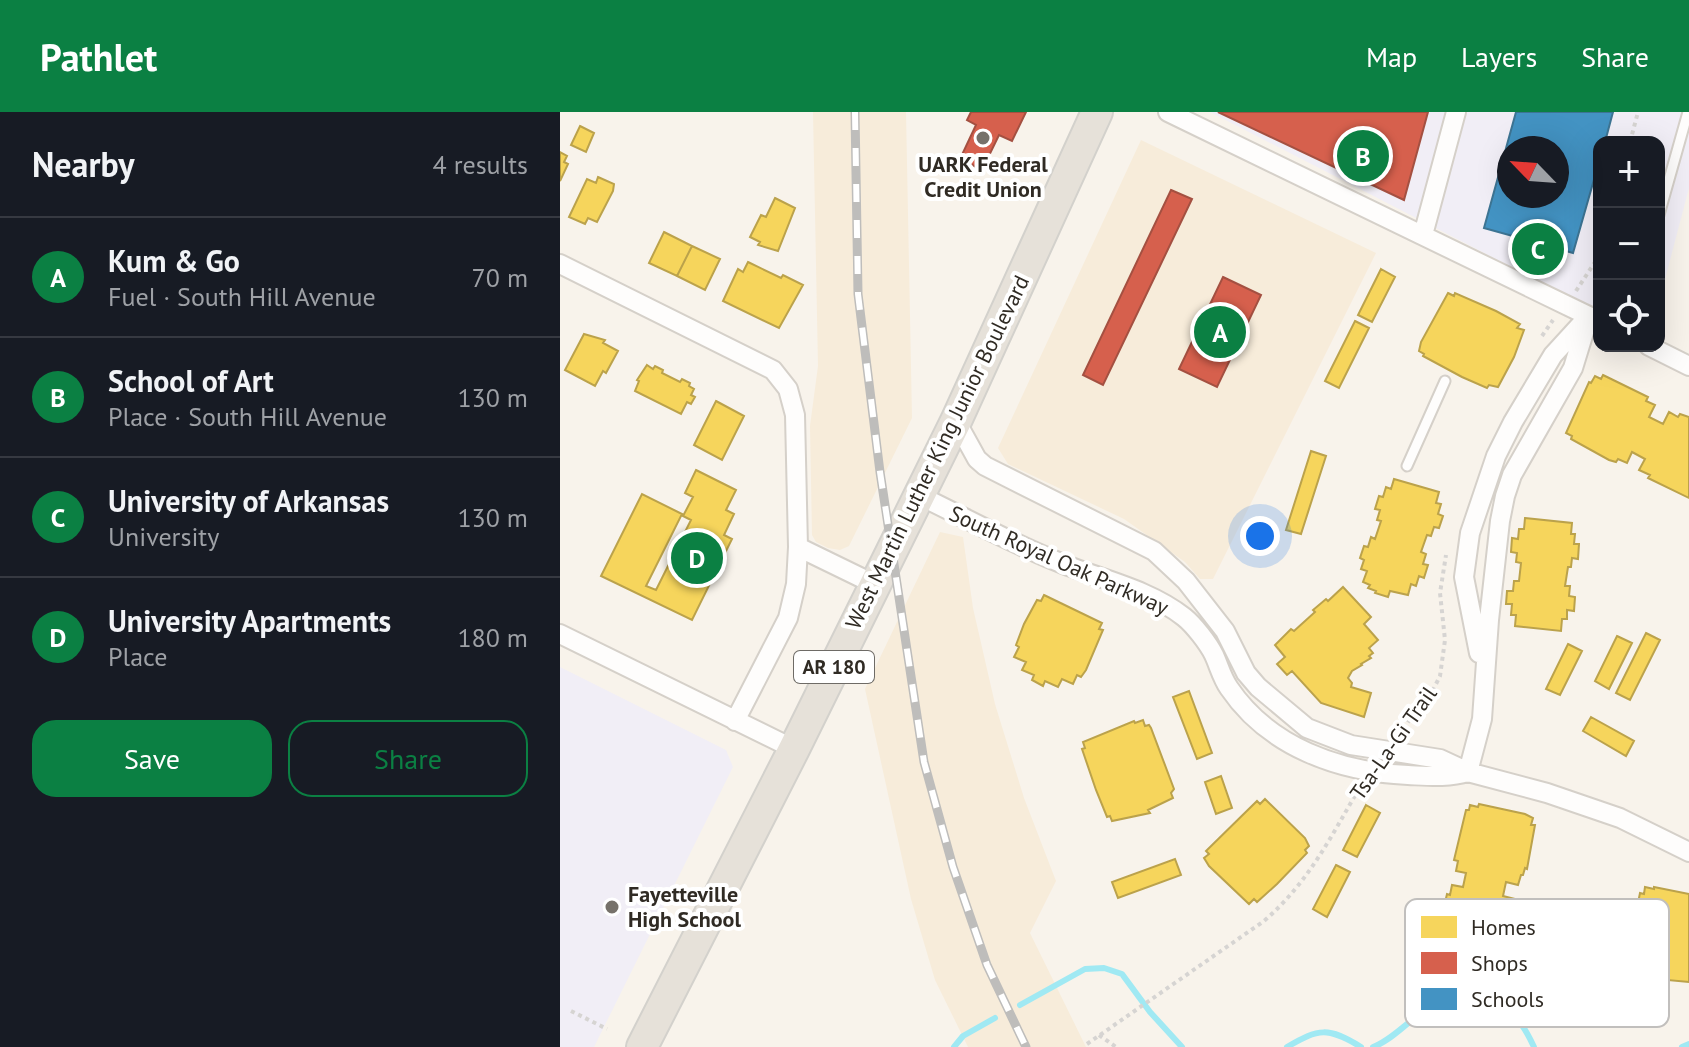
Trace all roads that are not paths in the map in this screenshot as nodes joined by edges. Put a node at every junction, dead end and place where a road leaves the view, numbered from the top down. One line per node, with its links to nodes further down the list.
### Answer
1 (1097, 112): 14 (main road, West Martin Luther King Junior Boulevard / AR 180)
2 (1168, 112): 6 (street)
3 (1456, 112): 6 (street)
4 (1688, 112): 5 (lane)
5 (1661, 208)
6 (1423, 235): 8 (street)
7 (560, 264): 17 (street)
8 (1593, 319)
9 (1593, 320): 20 (street)
10 (1593, 321): 20 (street)
11 (1661, 352): 12 (street)
12 (1689, 366)
13 (1445, 381): 15 (lane)
14 (956, 421): 16 (main road, West Martin Luther King Junior Boulevard / AR 180); 23 (street, South Royal Oak Parkway)
15 (1407, 466)
16 (918, 495): 18 (main road, West Martin Luther King Junior Boulevard / AR 180); 23 (street, South Royal Oak Parkway)
17 (798, 547): 18 (street); 21 (street)
18 (874, 584): 22 (main road, West Martin Luther King Junior Boulevard / AR 180)
19 (560, 634): 21 (street)
20 (1486, 666): 23 (street)
21 (735, 721): 22 (street)
22 (794, 749): 25 (main road, West Martin Luther King Junior Boulevard / AR 180)
23 (1468, 772): 24 (street, South Royal Oak Parkway)
24 (1689, 852)
25 (642, 1047)

